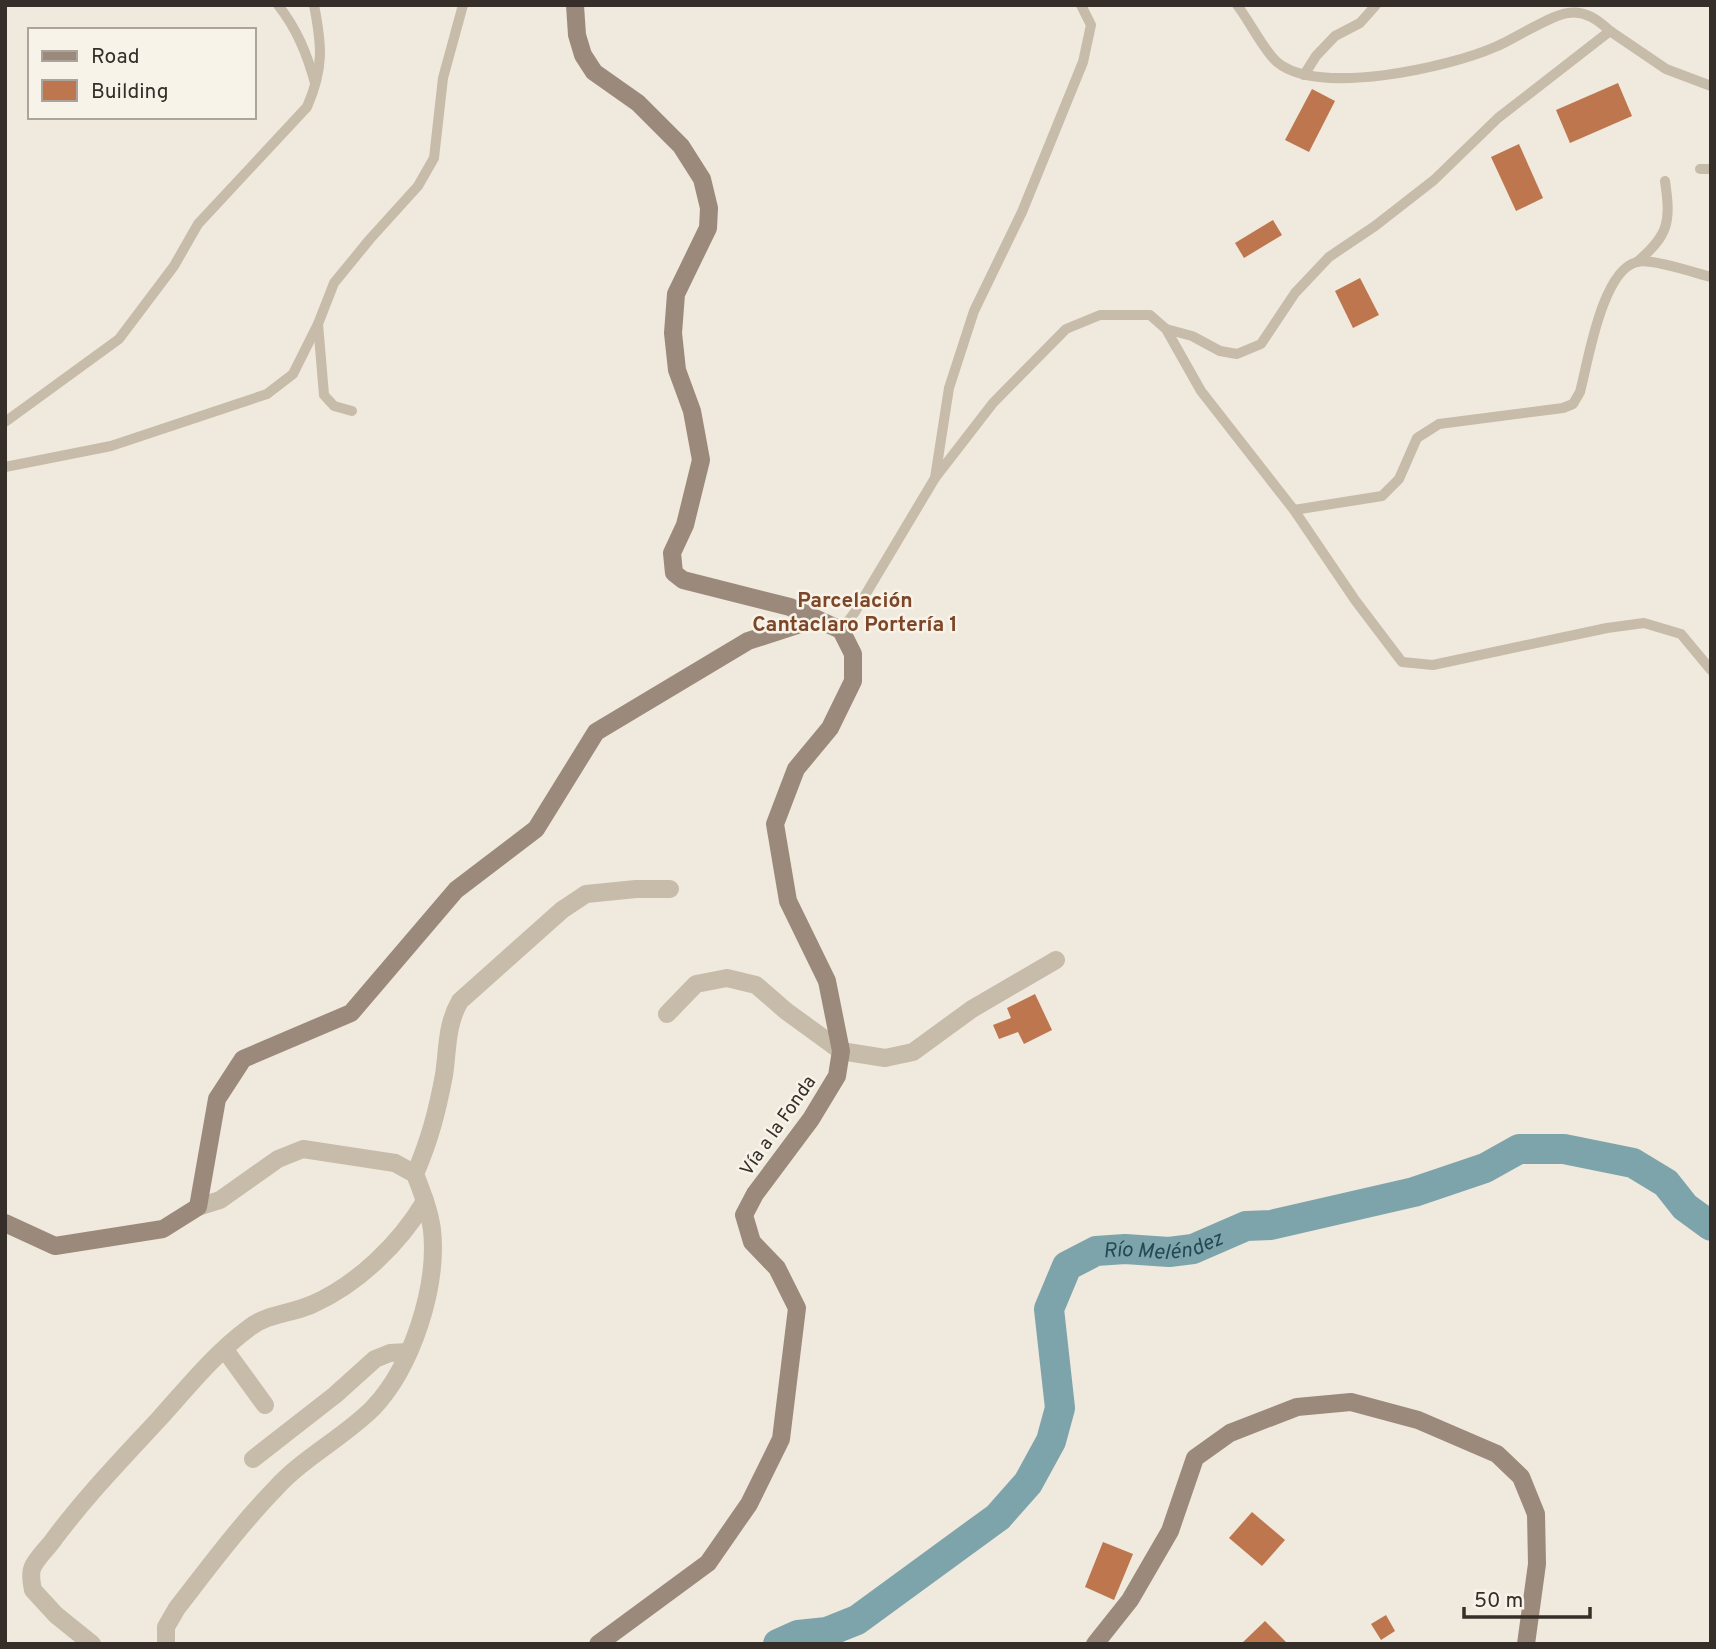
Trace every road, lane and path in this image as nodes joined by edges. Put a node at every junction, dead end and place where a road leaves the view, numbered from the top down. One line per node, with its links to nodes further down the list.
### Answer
1 (278, 5): 11 (lane)
2 (314, 5): 11 (lane)
3 (463, 5): 15 (lane)
4 (575, 5): 22 (street)
5 (1081, 5): 20 (lane)
6 (1237, 5): 9 (lane)
7 (1376, 5): 9 (lane)
8 (1610, 31): 9 (lane); 10 (lane); 16 (lane)
9 (1304, 75)
10 (1711, 86)
11 (316, 87): 18 (lane)
12 (1665, 181): 13 (lane)
13 (1637, 262): 14 (lane); 21 (lane)
14 (1711, 277)
15 (318, 324): 17 (lane); 19 (lane)
16 (1166, 329): 20 (lane); 21 (lane)
17 (352, 411)
18 (5, 422)
19 (5, 467)
20 (935, 478): 23 (lane)
21 (1294, 510): 24 (lane)
22 (816, 619): 23 (street); 31 (street)
23 (841, 630): 28 (street, Vía a la Fonda)
24 (1711, 670)
25 (670, 889): 29 (street)
26 (1056, 960): 28 (street)
27 (667, 1014): 28 (street)
28 (841, 1051): 39 (street, Vía a la Fonda)
29 (415, 1174): 30 (street); 31 (street)
30 (425, 1201): 33 (street); 34 (street)
31 (198, 1207): 32 (street)
32 (5, 1223)
33 (225, 1350): 35 (street); 37 (street)
34 (408, 1352): 36 (street); 38 (street)
35 (265, 1405)
36 (253, 1459)
37 (92, 1644)
38 (166, 1644)
39 (598, 1644)
40 (1095, 1644): 41 (street)
41 (1526, 1644)

